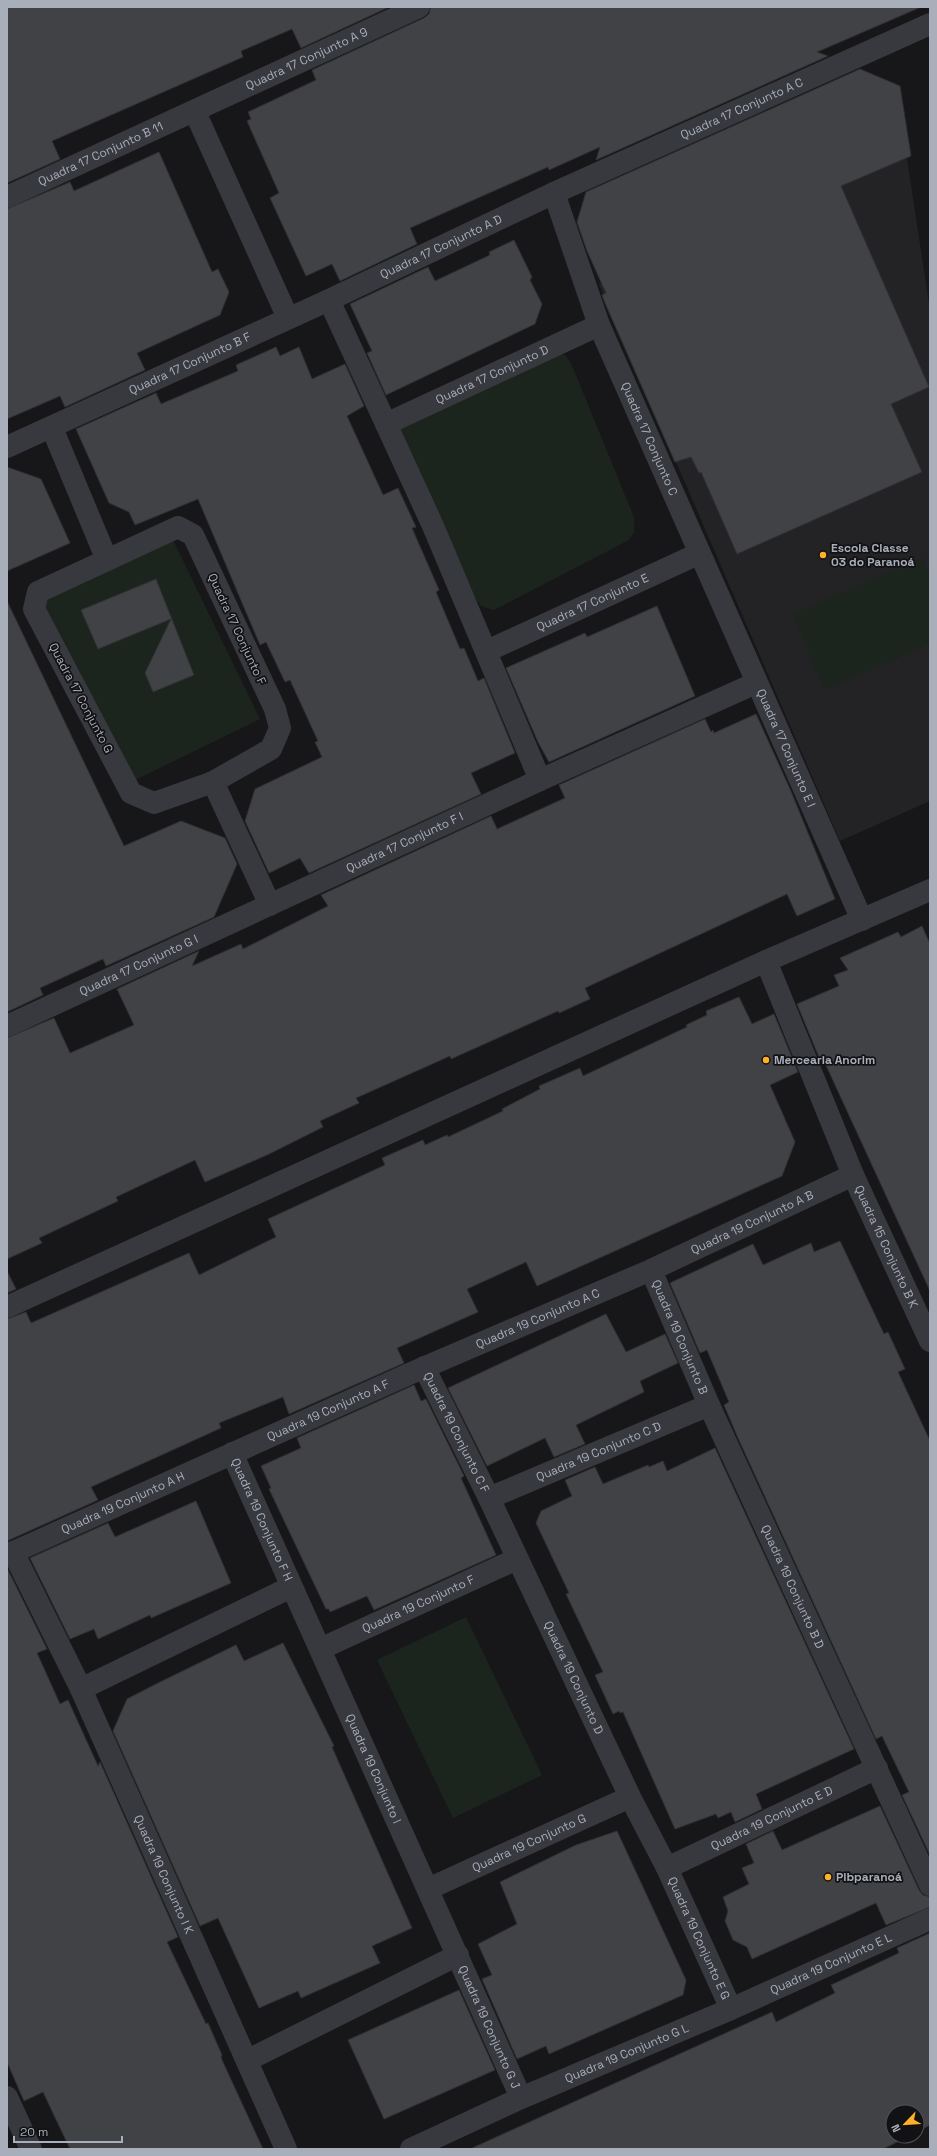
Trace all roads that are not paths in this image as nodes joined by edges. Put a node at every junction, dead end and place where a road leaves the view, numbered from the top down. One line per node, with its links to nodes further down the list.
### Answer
1 (419, 7): 3 (street, Quadra 17 Conjunto A 9)
2 (930, 24): 4 (street, Quadra 17 Conjunto A C)
3 (195, 112): 5 (street, Quadra 17 Conjunto B 11); 7 (street)
4 (554, 194): 6 (street, Quadra 17 Conjunto A D); 8 (street, Quadra 17 Conjunto C)
5 (7, 197)
6 (329, 300): 7 (street, Quadra 17 Conjunto B F); 9 (street)
7 (288, 318): 10 (street, Quadra 17 Conjunto B F)
8 (599, 325): 9 (street, Quadra 17 Conjunto D); 12 (street, Quadra 17 Conjunto C)
9 (386, 424): 14 (street)
10 (52, 428): 11 (street, Quadra 17 Conjunto B F); 13 (street)
11 (7, 447)
12 (698, 554): 14 (street, Quadra 17 Conjunto E); 15 (street, Quadra 17 Conjunto C)
13 (107, 560): 17 (street, Quadra 17 Conjunto G); 17 (street, Quadra 17 Conjunto F)
14 (487, 651): 16 (street)
15 (756, 683): 16 (street, Quadra 17 Conjunto E I); 20 (street, Quadra 17 Conjunto E I)
16 (540, 780): 19 (street, Quadra 17 Conjunto F I)
17 (213, 782): 19 (street)
18 (930, 890): 20 (street)
19 (270, 905): 22 (street, Quadra 17 Conjunto G I)
20 (862, 920): 21 (street)
21 (766, 961): 23 (street, Quadra 15 Conjunto B K); 25 (street)
22 (7, 1026)
23 (853, 1175): 24 (street, Quadra 19 Conjunto A B); 26 (street, Quadra 15 Conjunto B K)
24 (651, 1270): 27 (street, Quadra 19 Conjunto A C); 28 (street, Quadra 19 Conjunto B)
25 (7, 1307)
26 (930, 1341)
27 (424, 1367): 29 (street, Quadra 19 Conjunto A F); 30 (street, Quadra 19 Conjunto C F)
28 (710, 1405): 30 (street, Quadra 19 Conjunto C D); 36 (street, Quadra 19 Conjunto B D)
29 (232, 1453): 31 (street, Quadra 19 Conjunto A H); 33 (street, Quadra 19 Conjunto F H)
30 (489, 1498): 32 (street, Quadra 19 Conjunto C F)
31 (10, 1553): 35 (street, Quadra 19 Conjunto I K)
32 (517, 1559): 34 (street, Quadra 19 Conjunto F); 37 (street, Quadra 19 Conjunto D)
33 (291, 1587): 34 (street, Quadra 19 Conjunto F H); 35 (street)
34 (320, 1649): 40 (street, Quadra 19 Conjunto I)
35 (81, 1689): 44 (street, Quadra 19 Conjunto I K)
36 (877, 1768): 38 (street, Quadra 19 Conjunto E D); 39 (street, Quadra 19 Conjunto B D)
37 (630, 1797): 38 (street, Quadra 19 Conjunto D); 40 (street, Quadra 19 Conjunto G)
38 (667, 1868): 43 (street, Quadra 19 Conjunto E G)
39 (930, 1886)
40 (428, 1889): 42 (street, Quadra 19 Conjunto I)
41 (930, 1919): 43 (street, Quadra 19 Conjunto E L)
42 (458, 1955): 44 (street); 46 (street, Quadra 19 Conjunto G J)
43 (731, 2008): 46 (street, Quadra 19 Conjunto G L)
44 (248, 2060): 48 (street, Quadra 19 Conjunto I K)
45 (7, 2097): 47 (street)
46 (521, 2098): 49 (street, Quadra 19 Conjunto G L)
47 (31, 2149)
48 (286, 2149)
49 (411, 2149)

